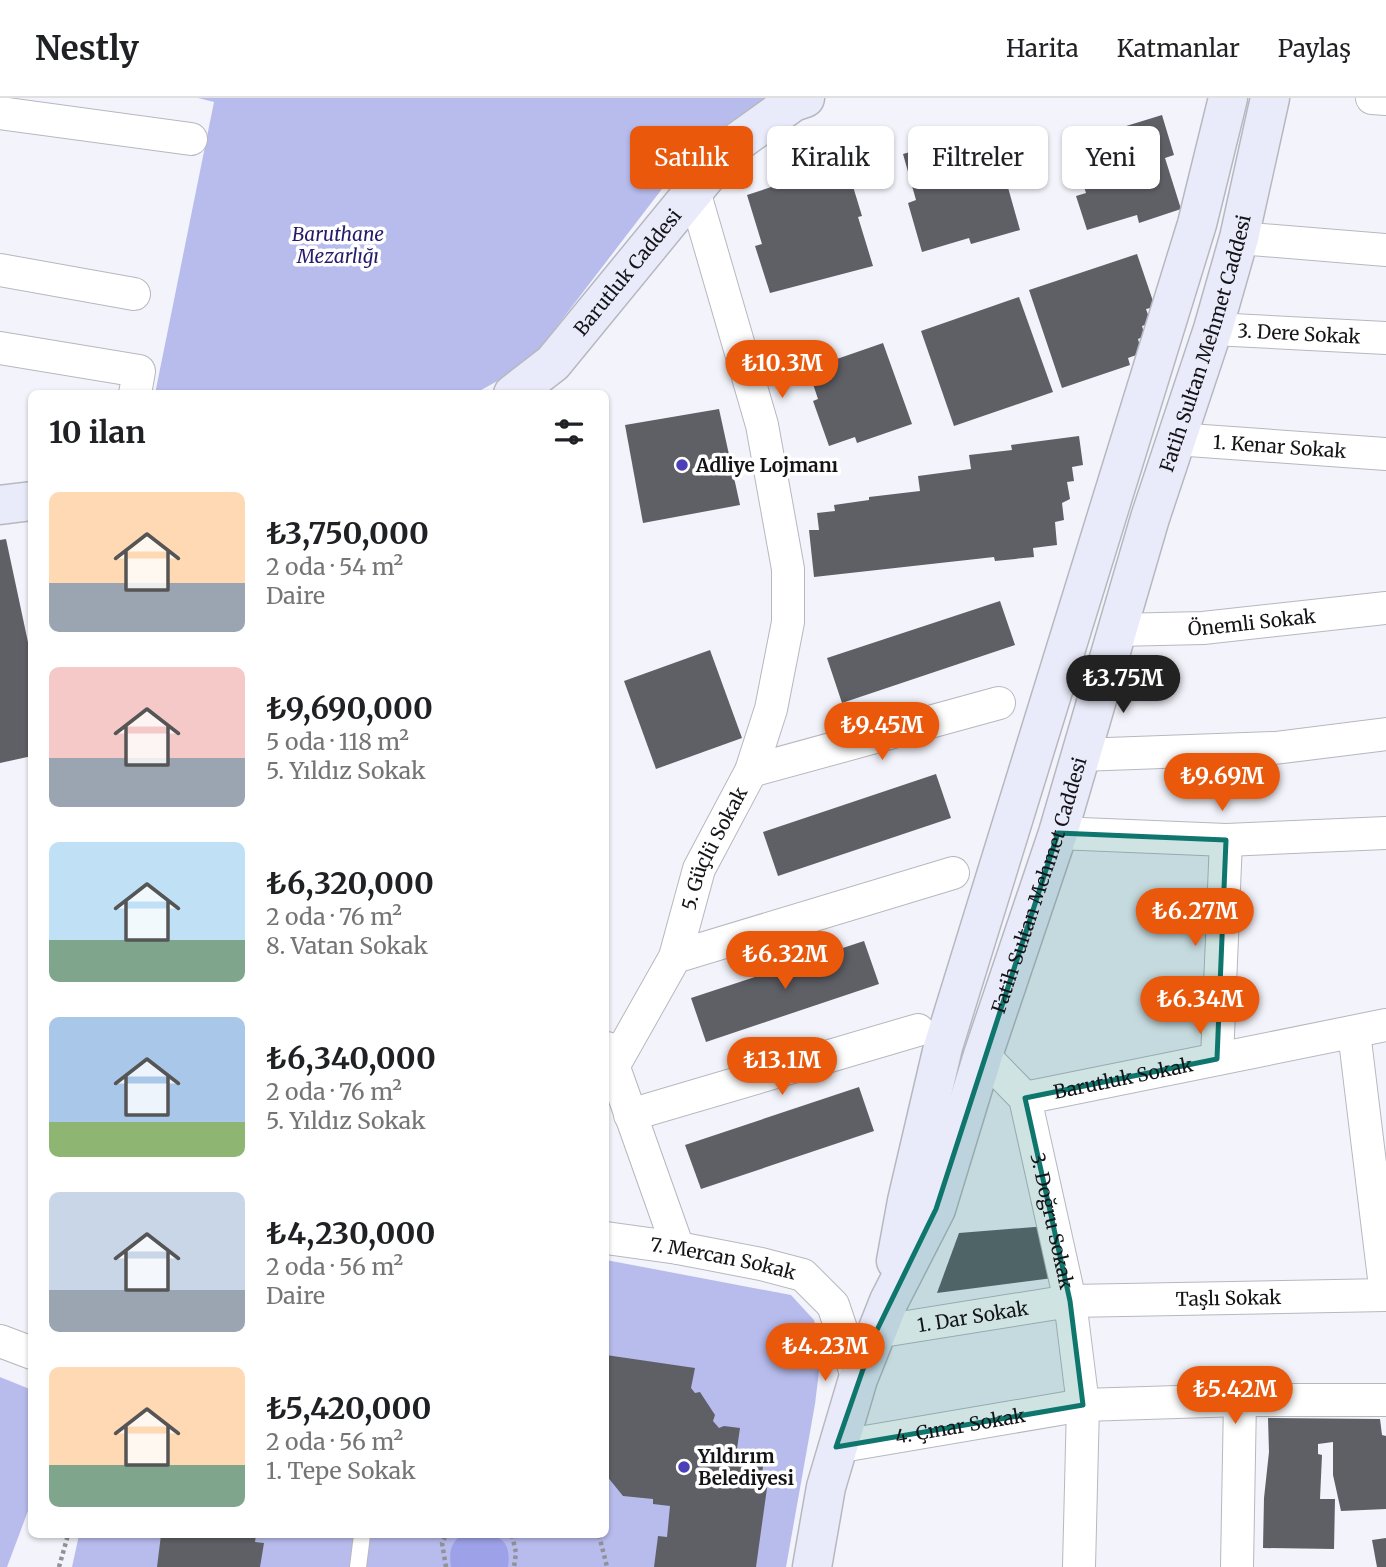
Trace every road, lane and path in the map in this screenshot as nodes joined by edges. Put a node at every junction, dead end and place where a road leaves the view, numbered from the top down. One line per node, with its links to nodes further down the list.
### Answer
1 (805, 98): 8 (main road, Barutluk Caddesi)
2 (1228, 98): 45 (main road, Fatih Sultan Mehmet Caddesi)
3 (1270, 98): 9 (main road, Fatih Sultan Mehmet Caddesi)
4 (1372, 98): 5 (street)
5 (1386, 99)
6 (0, 113): 7 (street)
7 (191, 139)
8 (694, 191): 17 (main road, Barutluk Caddesi); 27 (street, 5. Güçlü Sokak)
9 (1239, 238): 10 (street); 13 (main road, Fatih Sultan Mehmet Caddesi)
10 (1386, 250)
11 (0, 270): 12 (street)
12 (134, 294)
13 (1213, 329): 14 (street, 3. Dere Sokak); 18 (main road, Fatih Sultan Mehmet Caddesi)
14 (1386, 338)
15 (0, 348): 16 (street)
16 (136, 390)
17 (518, 390)
18 (1175, 439): 19 (street, 1. Kenar Sokak); 23 (main road, Fatih Sultan Mehmet Caddesi)
19 (1386, 454)
20 (28, 501): 21 (main road)
21 (0, 505)
22 (1386, 608): 23 (street, Önemli Sokak)
23 (1117, 630): 26 (main road, Fatih Sultan Mehmet Caddesi)
24 (999, 703): 27 (street)
25 (1386, 734): 26 (street)
26 (1080, 755): 28 (main road, Fatih Sultan Mehmet Caddesi)
27 (751, 771): 32 (street, 5. Güçlü Sokak)
28 (1058, 833): 30 (street); 36 (main road, Fatih Sultan Mehmet Caddesi)
29 (1386, 833): 30 (street)
30 (1226, 839): 38 (street)
31 (953, 873): 32 (street)
32 (675, 957): 37 (street, 5. Güçlü Sokak)
33 (1386, 1025): 35 (street, Barutluk Sokak)
34 (918, 1030): 40 (street)
35 (1354, 1032): 38 (street, Barutluk Sokak); 43 (street)
36 (983, 1055): 39 (street); 45 (main road, Fatih Sultan Mehmet Caddesi)
37 (609, 1056): 40 (street)
38 (1217, 1059): 39 (street, Barutluk Sokak)
39 (1025, 1098): 44 (street, 3. Doğru Sokak)
40 (630, 1115): 42 (street)
41 (609, 1238): 42 (street, 7. Mercan Sokak)
42 (678, 1248): 48 (street, 7. Mercan Sokak)
43 (1386, 1295): 44 (street, Taşlı Sokak)
44 (1070, 1301): 45 (street, 1. Dar Sokak); 51 (street, 3. Doğru Sokak)
45 (882, 1317): 48 (main road, Fatih Sultan Mehmet Caddesi)
46 (0, 1341): 47 (street)
47 (28, 1352)
48 (858, 1379): 52 (main road, Fatih Sultan Mehmet Caddesi)
49 (1240, 1399): 50 (street, 4. Çınar Sokak); 51 (street, 4. Çınar Sokak); 67 (street)
50 (1386, 1400)
51 (1083, 1405): 52 (street, 4. Çınar Sokak); 66 (street, 3. Doğru Sokak)
52 (836, 1447): 53 (main road, Fatih Sultan Mehmet Caddesi)
53 (826, 1487): 64 (main road, Fatih Sultan Mehmet Caddesi); 65 (main road, Fatih Sultan Mehmet Caddesi)
54 (67, 1538): 59 (path)
55 (362, 1538): 60 (lane)
56 (444, 1538): 61 (path)
57 (513, 1538): 62 (path)
58 (600, 1538): 63 (path)
59 (59, 1567)
60 (358, 1567)
61 (446, 1567)
62 (514, 1567)
63 (607, 1567)
64 (812, 1567)
65 (829, 1567)
66 (1079, 1567)
67 (1237, 1567)

